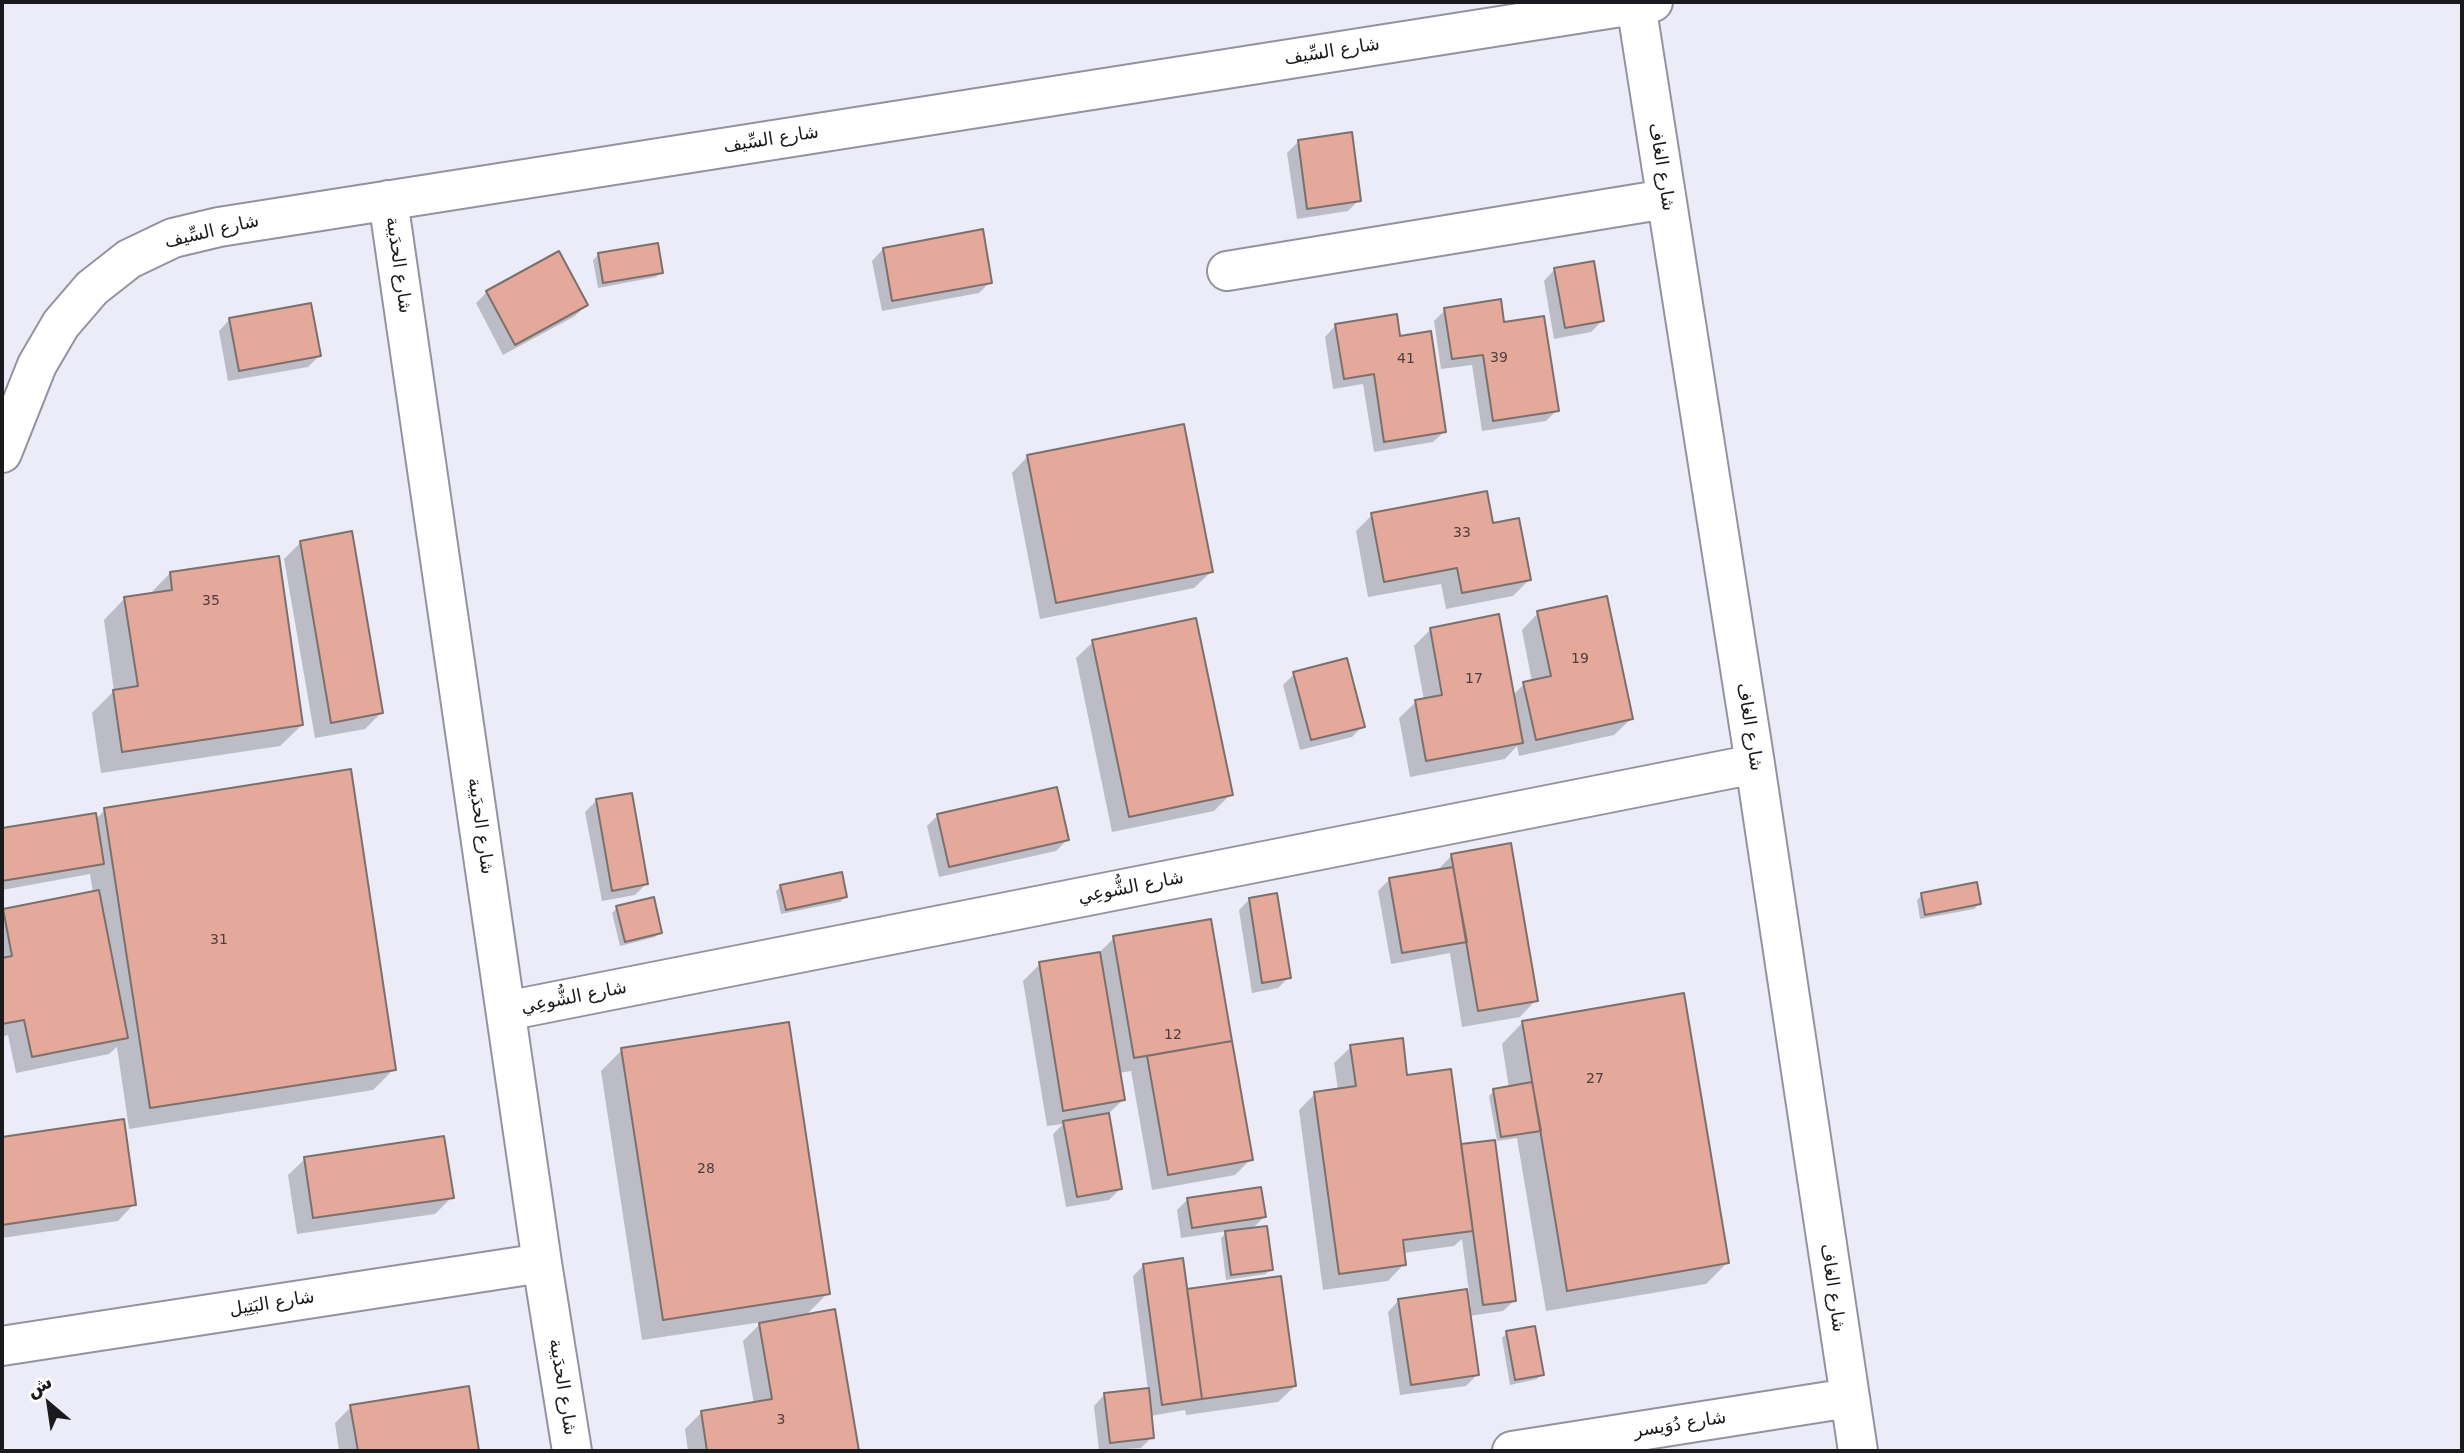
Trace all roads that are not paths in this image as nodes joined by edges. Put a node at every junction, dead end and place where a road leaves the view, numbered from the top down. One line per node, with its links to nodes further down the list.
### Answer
1 (1645, 3): 2 (street, شارع الغاف); 3 (street, شارع السِّيف)
2 (1666, 199): 4 (street); 6 (street, شارع الغاف)
3 (388, 200): 5 (street, شارع السِّيف); 7 (street, شارع الحدَيبة)
4 (1227, 271)
5 (2, 453)
6 (1755, 764): 7 (street, شارع الشُّوعِي); 10 (street, شارع الغاف)
7 (506, 1011): 8 (street, شارع الحدَيبة)
8 (542, 1263): 9 (street, شارع البَتِيل); 11 (street, شارع الحدَيبة)
9 (2, 1346)
10 (1849, 1398): 12 (street, شارع دُوَيسر); 13 (street, شارع الغاف)
11 (572, 1451)
12 (1512, 1451)
13 (1858, 1451)

